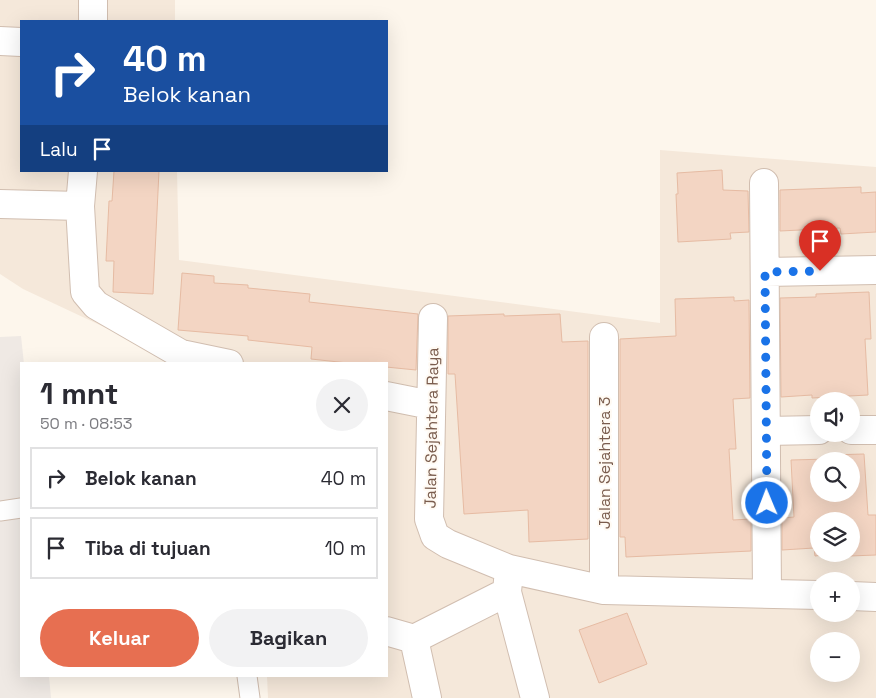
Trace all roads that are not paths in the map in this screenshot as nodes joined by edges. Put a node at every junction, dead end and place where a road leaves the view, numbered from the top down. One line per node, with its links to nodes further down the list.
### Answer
1 (93, 0): 2 (street)
2 (93, 20)
3 (0, 41): 4 (street)
4 (20, 42)
5 (83, 172): 8 (street)
6 (764, 183): 10 (street)
7 (0, 204): 8 (street)
8 (80, 206): 13 (street)
9 (876, 270): 10 (street)
10 (765, 272): 19 (street)
11 (433, 318): 15 (street, Jalan Sejahtera Raya)
12 (604, 336): 23 (street, Jalan Sejahtera 3)
13 (219, 362)
14 (388, 396): 15 (street)
15 (432, 405): 22 (street, Jalan Sejahtera Raya)
16 (810, 430): 19 (street)
17 (860, 430): 18 (street)
18 (876, 430)
19 (766, 431): 24 (street)
20 (20, 508): 21 (lane)
21 (0, 511)
22 (508, 581): 23 (street); 29 (street); 34 (street)
23 (604, 590): 24 (street)
24 (767, 594): 25 (street)
25 (810, 595)
26 (860, 596): 27 (street)
27 (876, 596)
28 (388, 632): 29 (street)
29 (414, 639): 30 (street); 33 (street)
30 (388, 642)
31 (247, 677): 32 (lane)
32 (250, 698)
33 (427, 698)
34 (535, 698)

